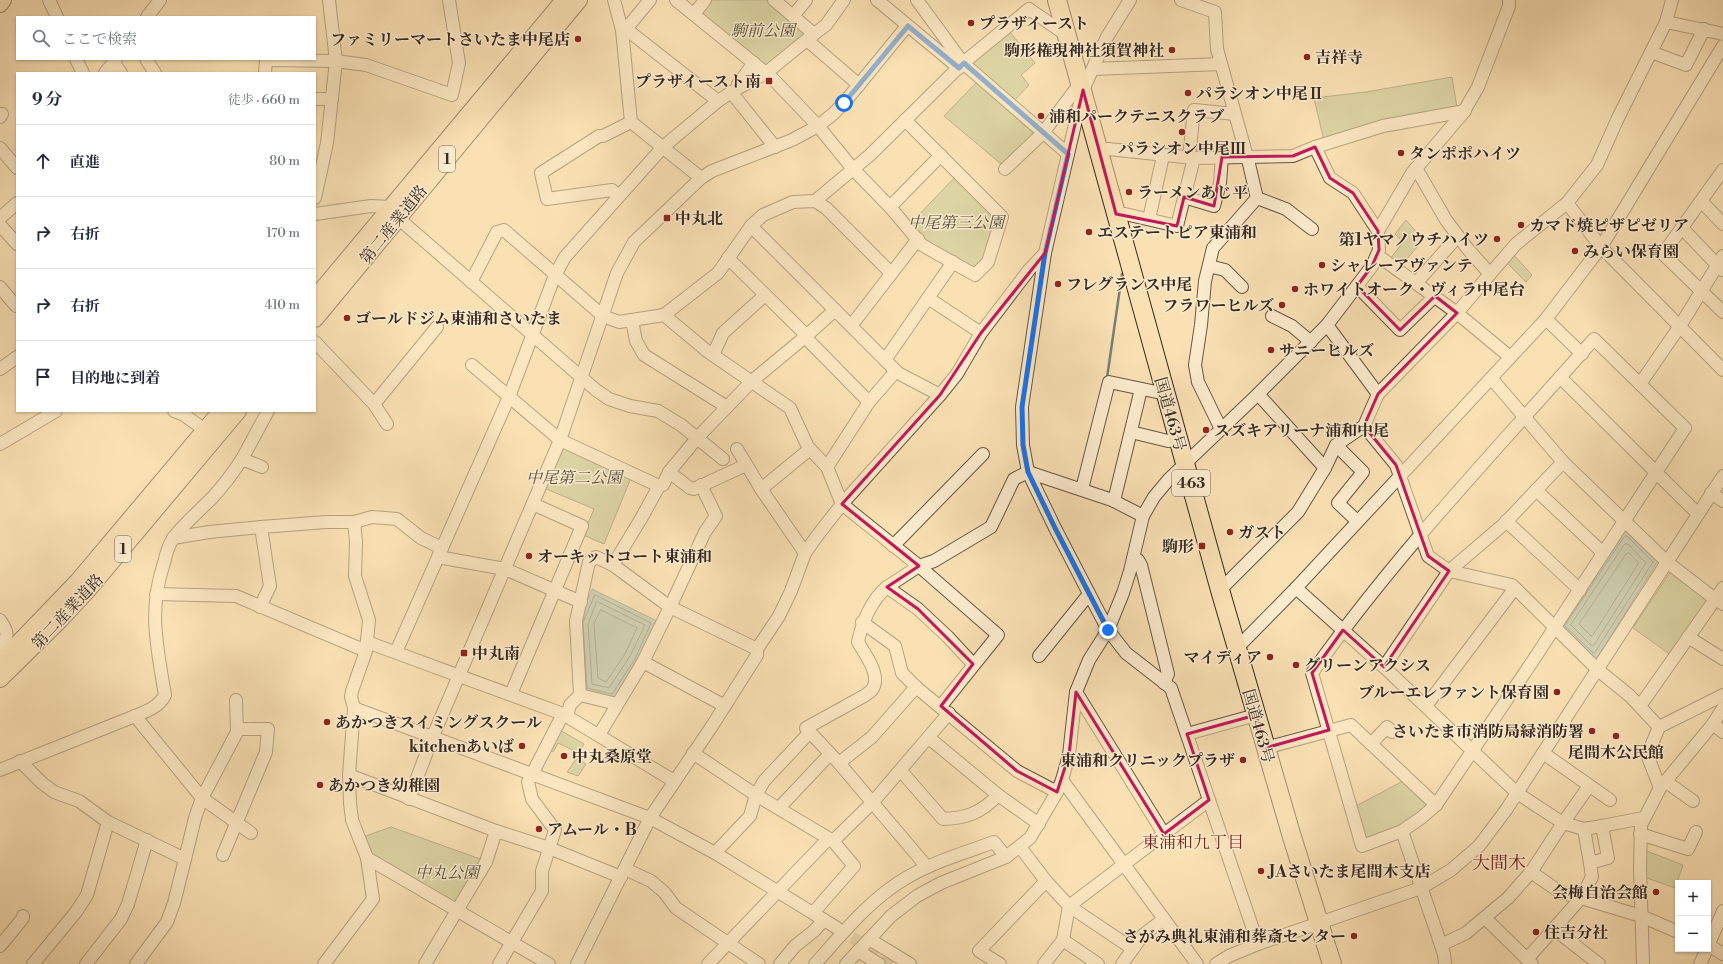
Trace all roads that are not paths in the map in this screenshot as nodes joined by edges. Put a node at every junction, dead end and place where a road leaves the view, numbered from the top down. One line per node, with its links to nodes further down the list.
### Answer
1 (2, 0): 22 (main road)
2 (49, 0): 24 (street)
3 (160, 0): 25 (street)
4 (329, 0): 41 (street)
5 (449, 0): 41 (street)
6 (564, 0): 89 (main road, 第二産業道路 / 1)
7 (579, 0): 89 (main road, 第二産業道路 / 1)
8 (614, 0): 29 (street)
9 (650, 0): 29 (street)
10 (676, 0): 23 (street)
11 (705, 0): 23 (street)
12 (774, 0): 26 (street)
13 (806, 0): 26 (street)
14 (844, 0): 33 (street)
15 (877, 0): 28 (street)
16 (917, 0): 44 (street)
17 (1057, 0): 32 (highway, 国道463号 / 463)
18 (1130, 0): 51 (street)
19 (1181, 0): 43 (street)
20 (1509, 0): 57 (street)
21 (1672, 0): 27 (street)
22 (0, 4)
23 (694, 14): 42 (street)
24 (57, 16)
25 (148, 16)
26 (793, 16): 33 (street)
27 (1666, 22): 30 (street); 35 (street)
28 (908, 26): 44 (street); 52 (street)
29 (624, 29): 56 (street); 60 (street)
30 (1704, 29): 31 (street); 35 (street)
31 (1723, 34)
32 (1068, 36): 44 (street); 51 (highway, 国道463号 / 463)
33 (811, 37): 50 (street); 52 (street)
34 (1723, 46): 103 (street)
35 (1650, 52): 86 (street)
36 (76, 60): 45 (street)
37 (147, 60): 48 (street)
38 (266, 60): 49 (street)
39 (266, 60): 41 (street)
40 (115, 61): 46 (street); 47 (street)
41 (336, 61): 55 (street)
42 (754, 63): 50 (street); 53 (street)
43 (1221, 64): 51 (street); 58 (street)
44 (961, 65): 59 (street); 62 (street)
45 (82, 72)
46 (106, 72)
47 (120, 72)
48 (154, 72)
49 (265, 72)
50 (766, 73): 53 (street); 61 (street)
51 (1086, 80): 62 (street); 67 (highway, 国道463号 / 463); 68 (street)
52 (859, 85): 61 (street)
53 (734, 90): 56 (street); 64 (street)
54 (316, 99): 55 (street)
55 (332, 99): 80 (street)
56 (718, 102): 63 (street)
57 (1465, 111): 65 (street); 75 (street)
58 (1235, 114): 71 (street); 72 (street)
59 (905, 120): 69 (street); 76 (street)
60 (631, 122): 63 (street); 81 (street)
61 (818, 126): 64 (street); 76 (street)
62 (1043, 133): 68 (street); 77 (street)
63 (663, 147): 79 (street); 81 (street)
64 (775, 147): 79 (street)
65 (1315, 147): 71 (street); 99 (street)
66 (0, 148): 74 (street)
67 (1104, 149): 70 (street); 91 (highway, 国道463号 / 463)
68 (1068, 154): 104 (street)
69 (941, 155): 88 (street); 107 (street)
70 (1163, 156): 72 (street); 93 (street)
71 (1247, 157): 73 (street); 83 (street)
72 (1191, 158): 73 (street); 82 (street)
73 (1222, 158): 82 (street)
74 (16, 167)
75 (1416, 168): 99 (street); 100 (street)
76 (853, 169): 84 (street); 88 (street)
77 (1005, 169)
78 (1723, 170): 85 (street)
79 (701, 178): 127 (street)
80 (316, 193)
81 (618, 196): 112 (street)
82 (1184, 197): 93 (street)
83 (1257, 198): 98 (street); 109 (street)
84 (815, 201): 96 (street); 110 (street)
85 (1701, 201): 95 (street); 97 (street)
86 (1567, 203): 103 (street); 111 (street)
87 (16, 206): 92 (street)
88 (890, 207): 101 (street)
89 (394, 212): 90 (street); 113 (street); 121 (main road, 第二産業道路 / 1); 130 (main road, 第二産業道路 / 1)
90 (316, 214)
91 (1116, 214): 93 (street); 157 (highway, 国道463号 / 463)
92 (0, 218)
93 (1149, 219)
94 (0, 224): 102 (street)
95 (1723, 224)
96 (751, 226): 106 (street); 124 (street)
97 (1682, 228): 108 (street); 118 (street)
98 (1312, 229)
99 (1378, 231): 105 (street)
100 (1458, 236): 111 (street); 114 (street)
101 (918, 239): 107 (street); 110 (street)
102 (16, 243)
103 (1601, 247): 131 (street); 135 (street)
104 (1045, 253): 137 (street); 193 (street)
105 (1377, 255): 114 (street); 115 (street)
106 (728, 258): 119 (street); 128 (street)
107 (953, 262): 122 (street)
108 (1721, 264): 118 (street)
109 (1209, 266): 117 (street); 173 (street)
110 (892, 273): 134 (street)
111 (1490, 274): 126 (street)
112 (555, 275): 113 (street); 127 (street); 138 (street)
113 (471, 282): 138 (street)
114 (1417, 282): 120 (street)
115 (1357, 286): 120 (street); 133 (street)
116 (0, 287): 123 (street)
117 (1242, 287)
118 (1702, 291): 125 (street); 135 (street)
119 (765, 295): 139 (street); 143 (street)
120 (1435, 296): 126 (street)
121 (316, 297)
122 (928, 298): 137 (street); 146 (street)
123 (16, 305)
124 (835, 310): 134 (street); 139 (street)
125 (1723, 312)
126 (1457, 313): 144 (street); 159 (street)
127 (602, 316): 132 (street); 152 (street)
128 (664, 316): 132 (street); 143 (street)
129 (1272, 316): 140 (street)
130 (316, 318)
131 (1546, 319): 142 (street); 144 (street)
132 (632, 320): 164 (street)
133 (1327, 325): 140 (street); 159 (street)
134 (851, 326): 146 (street)
135 (1680, 326): 149 (street); 155 (street)
136 (437, 327): 163 (street)
137 (981, 333): 160 (street)
138 (532, 335): 152 (street); 161 (street)
139 (806, 337): 154 (street); 162 (street)
140 (1311, 342): 158 (street)
141 (316, 343): 163 (street)
142 (1582, 354): 151 (street); 155 (street)
143 (713, 355): 154 (street)
144 (1510, 357): 153 (street)
145 (16, 358): 148 (street)
146 (884, 360): 150 (street)
147 (472, 364): 161 (street)
148 (0, 369)
149 (1723, 370)
150 (896, 371): 160 (street); 162 (street)
151 (1560, 377): 170 (street); 194 (street)
152 (581, 378): 176 (street); 178 (street)
153 (1491, 378): 170 (street); 195 (street)
154 (752, 381): 164 (street); 182 (street)
155 (1640, 384): 194 (street)
156 (1141, 389): 157 (street); 175 (street); 199 (street)
157 (1166, 394): 177 (highway, 国道463号 / 463)
158 (1258, 394): 173 (street); 191 (street)
159 (1378, 394): 172 (street)
160 (940, 396): 206 (street)
161 (509, 397): 178 (street); 217 (street)
162 (869, 402): 190 (street)
163 (374, 404): 171 (street)
164 (727, 407): 176 (street)
165 (54, 412): 179 (street)
166 (176, 412): 174 (street)
167 (220, 412): 174 (main road, 第二産業道路 / 1)
168 (237, 412): 258 (main road, 第二産業道路 / 1)
169 (267, 412): 184 (street)
170 (1525, 417): 186 (street); 214 (street)
171 (387, 424)
172 (1364, 426): 180 (street); 195 (street)
173 (1221, 429): 187 (street)
174 (205, 430): 252 (main road, 第二産業道路 / 1)
175 (1131, 432): 177 (street); 203 (street)
176 (698, 437): 185 (street); 192 (street)
177 (1178, 439): 187 (highway, 国道463号 / 463)
178 (560, 440): 198 (street); 205 (street)
179 (0, 444)
180 (1336, 445): 191 (street); 209 (street)
181 (737, 449): 188 (street)
182 (810, 449): 190 (street); 200 (street)
183 (983, 454): 216 (street)
184 (242, 459): 189 (street); 215 (street)
185 (723, 459)
186 (1563, 462): 201 (street); 210 (street)
187 (1185, 463): 208 (street); 230 (highway, 国道463号 / 463)
188 (746, 465): 197 (street); 200 (street)
189 (262, 467)
190 (827, 467): 206 (street)
191 (1325, 468): 230 (street)
192 (670, 472): 197 (street); 198 (street)
193 (1028, 472): 199 (street); 223 (street); 234 (street)
194 (1656, 473): 207 (street); 210 (street)
195 (1400, 476): 209 (street); 214 (street)
196 (1723, 476): 202 (street)
197 (701, 485): 238 (street)
198 (659, 486): 222 (street)
199 (1082, 489): 203 (street)
200 (761, 490): 218 (street)
201 (1536, 490): 212 (street); 219 (street)
202 (1712, 493): 204 (street); 207 (street)
203 (1114, 501): 208 (street)
204 (1723, 501)
205 (533, 504): 224 (street); 232 (street)
206 (842, 504): 216 (street); 218 (street)
207 (1698, 514): 221 (street)
208 (1143, 516): 220 (street)
209 (1357, 521): 227 (street)
210 (1624, 521): 219 (street); 221 (street)
211 (354, 522): 213 (street); 217 (street); 246 (street)
212 (1506, 522): 225 (street); 231 (street)
213 (261, 527): 215 (street); 237 (street)
214 (1421, 535): 225 (street); 243 (street)
215 (173, 538): 233 (street)
216 (893, 546): 223 (street)
217 (440, 553): 224 (street); 249 (street)
218 (805, 553): 248 (street)
219 (1603, 553): 231 (street)
220 (1134, 558): 242 (street); 259 (street)
221 (1667, 562): 236 (street); 256 (street)
222 (613, 564): 235 (street); 238 (street)
223 (919, 566): 226 (street); 254 (street)
224 (505, 569): 232 (street); 257 (street)
225 (1449, 571): 228 (street); 255 (street)
226 (887, 587): 240 (street); 254 (street)
227 (1296, 588): 243 (street); 247 (street)
228 (1515, 588): 241 (street); 268 (street)
229 (1723, 588): 236 (street)
230 (1220, 590): 247 (highway, 国道463号 / 463)
231 (1580, 590): 241 (street)
232 (554, 591): 235 (street); 262 (street)
233 (156, 594): 237 (street); 275 (street)
234 (1089, 594): 242 (street); 250 (street)
235 (581, 602): 263 (street)
236 (1719, 602): 244 (street)
237 (260, 607): 246 (street)
238 (670, 607): 248 (street); 253 (street)
239 (0, 620): 245 (street)
240 (862, 622): 260 (street); 280 (street)
241 (1554, 627): 256 (street); 289 (street)
242 (1108, 630): 259 (street); 261 (street)
243 (1343, 630): 255 (street); 279 (street)
244 (1688, 637): 251 (street); 269 (street)
245 (0, 644)
246 (366, 646): 249 (street); 270 (street)
247 (1237, 648): 274 (highway, 国道463号 / 463)
248 (757, 649): 267 (street)
249 (396, 652): 257 (street)
250 (1039, 656)
251 (1723, 659)
252 (0, 662)
253 (643, 662): 266 (street); 267 (street)
254 (973, 664): 272 (street)
255 (1384, 667): 268 (street)
256 (1598, 670): 269 (street); 291 (street)
257 (459, 675): 262 (street); 285 (street)
258 (0, 679)
259 (1164, 683): 283 (street)
260 (916, 687): 272 (street); 294 (street)
261 (1076, 692): 300 (street); 327 (street)
262 (511, 694): 273 (street)
263 (580, 695): 266 (street); 273 (street)
264 (1723, 695): 277 (street)
265 (236, 700): 278 (street)
266 (617, 704): 284 (street)
267 (725, 706): 290 (street)
268 (1426, 706): 289 (street)
269 (1640, 706): 277 (street)
270 (354, 708): 285 (street); 298 (street)
271 (1723, 708): 276 (street)
272 (945, 709): 286 (street); 303 (street)
273 (565, 715): 284 (street); 297 (street)
274 (1256, 715): 283 (street); 288 (highway, 国道463号 / 463)
275 (135, 716): 293 (street); 307 (street)
276 (1713, 724): 282 (street); 301 (street)
277 (1659, 728): 301 (street)
278 (237, 729): 307 (street); 318 (street)
279 (1329, 730): 287 (street); 288 (street); 324 (street)
280 (810, 732): 292 (street); 305 (street)
281 (1392, 732): 287 (street)
282 (1723, 732)
283 (1187, 734): 309 (street)
284 (599, 735): 299 (street)
285 (433, 736): 297 (street); 308 (street)
286 (928, 738): 296 (street); 306 (street)
287 (1371, 744): 313 (street)
288 (1265, 748): 356 (highway, 国道463号 / 463)
289 (1474, 750): 304 (street); 313 (street)
290 (693, 753): 299 (street); 305 (street)
291 (1543, 753): 302 (street); 304 (street)
292 (830, 754): 294 (street); 314 (street)
293 (20, 761): 295 (street); 317 (street)
294 (839, 763): 312 (street)
295 (0, 770)
296 (901, 771): 306 (street); 312 (street)
297 (533, 773): 315 (street); 332 (street)
298 (349, 775): 308 (street); 336 (street)
299 (674, 780): 315 (street)
300 (1062, 780): 303 (street); 339 (street)
301 (1662, 785): 311 (street); 316 (street)
302 (1589, 786): 310 (street); 319 (street)
303 (1057, 792): 320 (street)
304 (1517, 793): 319 (street); 344 (street)
305 (756, 795): 314 (street); 333 (street)
306 (998, 795): 320 (street)
307 (202, 798): 318 (street); 337 (street)
308 (409, 799): 323 (street)
309 (1209, 800): 327 (street); 365 (street)
310 (1610, 800)
311 (1693, 801)
312 (872, 803): 330 (street); 340 (street)
313 (1436, 805): 324 (street)
314 (779, 808): 330 (street)
315 (650, 818): 333 (street); 342 (street)
316 (1643, 818): 321 (street); 328 (street)
317 (108, 822): 329 (street); 374 (street)
318 (236, 822): 326 (street); 334 (street)
319 (1563, 823): 322 (street); 341 (street)
320 (1039, 824): 331 (street)
321 (1602, 826): 322 (street); 338 (street)
322 (1584, 829): 338 (street)
323 (496, 831): 332 (street); 348 (street)
324 (1402, 831): 344 (street)
325 (1696, 832): 328 (street)
326 (251, 833)
327 (1164, 834): 339 (street)
328 (1640, 834): 352 (street)
329 (147, 840): 337 (street); 375 (street)
330 (830, 840): 345 (street); 350 (street)
331 (1020, 847): 335 (street); 343 (street)
332 (549, 848): 342 (street); 363 (street)
333 (715, 853): 345 (street)
334 (223, 855)
335 (1006, 857): 340 (street); 360 (street)
336 (367, 858): 348 (street); 377 (street)
337 (185, 859): 376 (street)
338 (1590, 863): 346 (street)
339 (1124, 865): 347 (street); 354 (street)
340 (927, 867): 385 (street)
341 (1531, 872): 346 (street); 353 (street)
342 (623, 873): 364 (street); 381 (street)
343 (1046, 881): 347 (street); 389 (street)
344 (1422, 888): 356 (street); 367 (street)
345 (777, 891): 350 (street); 364 (street)
346 (1581, 898): 352 (street); 358 (street)
347 (1069, 906): 362 (street); 369 (street)
348 (458, 910): 363 (street); 378 (street)
349 (1723, 911): 361 (street)
350 (813, 913): 355 (street)
351 (23, 916): 366 (street)
352 (1641, 916): 359 (street); 398 (street)
353 (1485, 918): 367 (street); 373 (street)
354 (1164, 919): 369 (street); 393 (street)
355 (824, 920): 357 (street); 384 (street)
356 (1319, 924): 365 (street); 395 (highway, 国道463号 / 463)
357 (837, 928)
358 (1554, 929): 373 (street); 397 (street)
359 (1675, 931)
360 (869, 939): 370 (street); 388 (street)
361 (1711, 939)
362 (1063, 940): 390 (street); 391 (street)
363 (512, 942): 379 (street); 380 (street)
364 (728, 943): 382 (street); 383 (street)
365 (1258, 944): 394 (street)
366 (0, 946)
367 (1441, 946): 396 (street)
368 (1711, 948): 372 (street)
369 (1133, 949): 392 (street)
370 (858, 951): 386 (street); 387 (street)
371 (1706, 952): 399 (street)
372 (1723, 954)
373 (1530, 962)
374 (33, 964)
375 (86, 964)
376 (136, 964)
377 (324, 964)
378 (426, 964)
379 (499, 964)
380 (549, 964)
381 (577, 964)
382 (708, 964)
383 (759, 964)
384 (780, 964)
385 (815, 964)
386 (846, 964)
387 (879, 964)
388 (910, 964)
389 (1000, 964)
390 (1044, 964)
391 (1098, 964)
392 (1122, 964)
393 (1197, 964)
394 (1216, 964)
395 (1332, 964)
396 (1445, 964)
397 (1599, 964)
398 (1643, 964)
399 (1700, 964)

